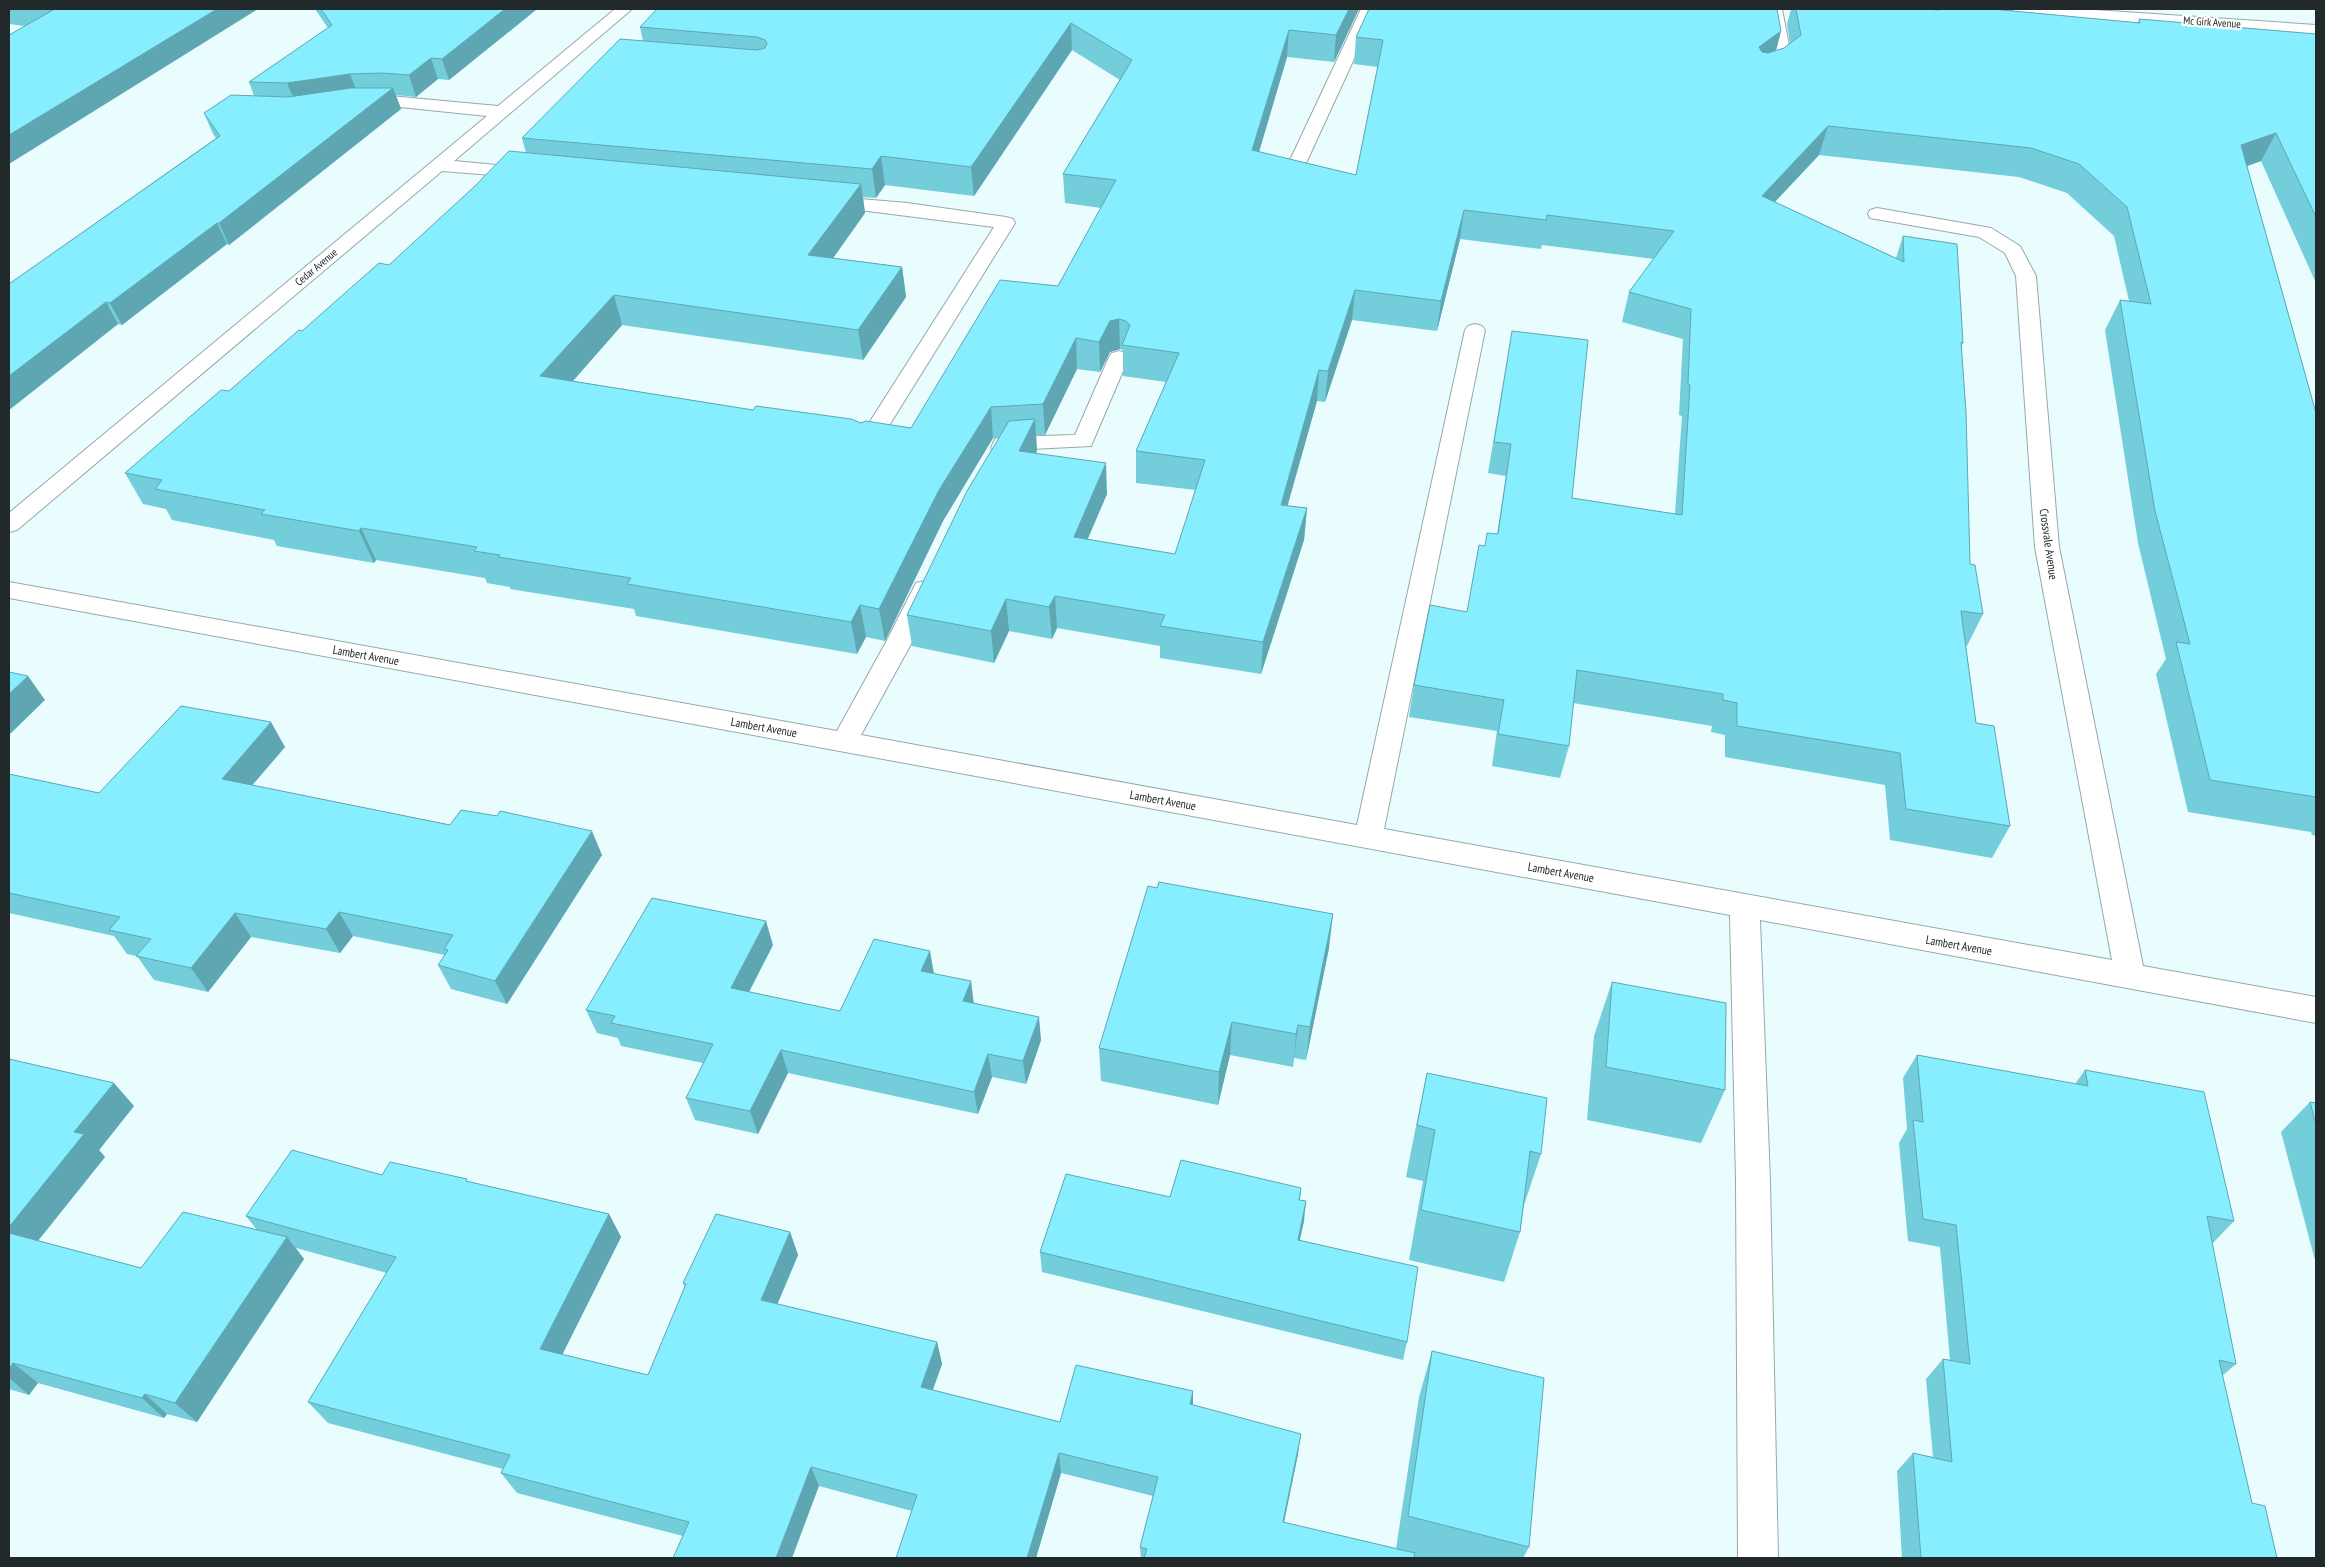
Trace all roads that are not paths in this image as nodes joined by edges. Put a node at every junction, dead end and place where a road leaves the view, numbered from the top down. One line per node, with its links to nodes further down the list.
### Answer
1 (624, 9): 9 (street, Cedar Avenue)
2 (1369, 9): 12 (street)
3 (1774, 9): 7 (street)
4 (2018, 9): 5 (street, Mc Girk Avenue)
5 (2158, 14): 6 (street, Mc Girk Avenue)
6 (2316, 30)
7 (1762, 75)
8 (348, 104): 9 (street)
9 (502, 112): 10 (street, Cedar Avenue)
10 (438, 165): 11 (street); 19 (street, Cedar Avenue)
11 (546, 175)
12 (1264, 176)
13 (810, 200): 17 (street)
14 (1878, 214): 25 (street, Crossvale Avenue)
15 (1475, 330): 23 (street)
16 (1119, 357): 18 (street)
17 (866, 445)
18 (990, 468)
19 (9, 526)
20 (936, 566): 22 (street)
21 (9, 590): 22 (street, Lambert Avenue)
22 (844, 742): 23 (street, Lambert Avenue)
23 (1368, 837): 24 (street, Lambert Avenue)
24 (1745, 906): 25 (street, Lambert Avenue); 27 (street)
25 (2130, 976): 26 (street, Lambert Avenue)
26 (2316, 1010)
27 (1758, 1558)

